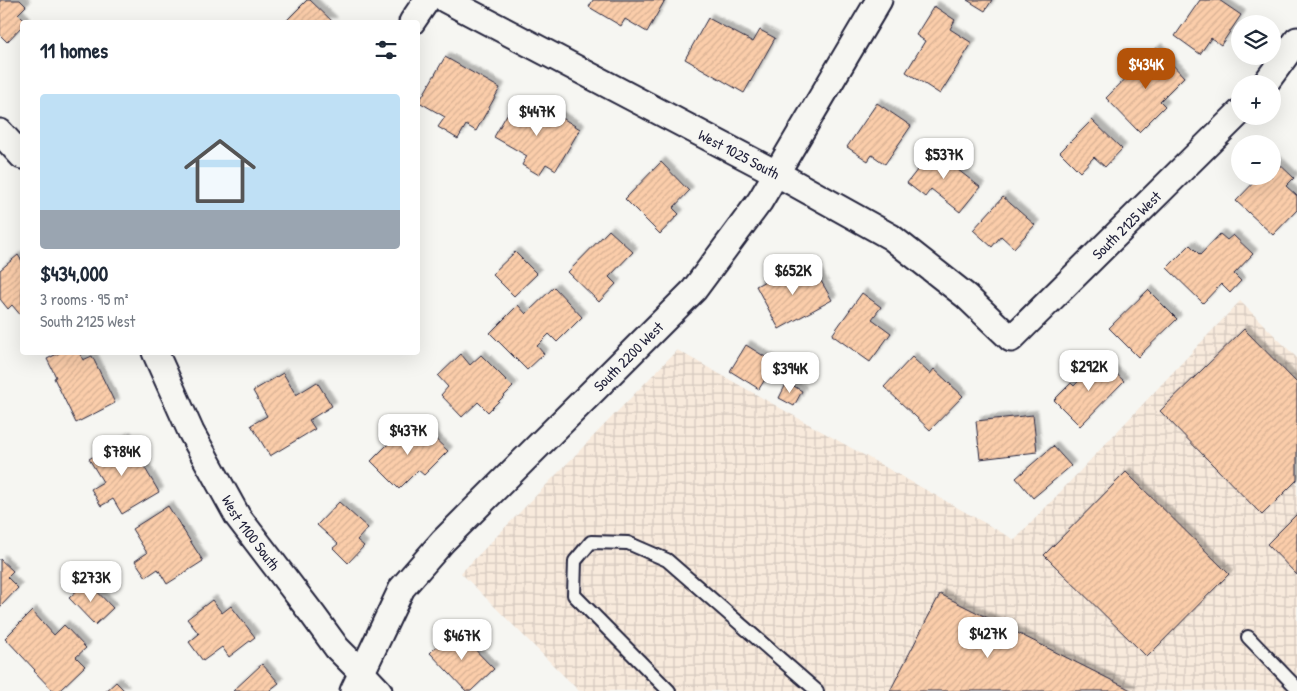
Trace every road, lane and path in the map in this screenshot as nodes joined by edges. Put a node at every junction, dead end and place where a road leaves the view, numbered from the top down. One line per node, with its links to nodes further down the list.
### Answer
1 (427, 0): 4 (street)
2 (446, 0): 10 (street, West 1025 South)
3 (879, 0): 10 (street, South 2200 West)
4 (413, 20)
5 (1297, 40): 6 (street)
6 (1272, 75)
7 (1231, 121): 11 (street, South 2125 West)
8 (0, 132): 9 (street)
9 (20, 154)
10 (776, 173): 11 (street, West 1025 South); 14 (street, South 2200 West)
11 (1011, 339)
12 (156, 355): 14 (street, West 1100 South)
13 (1248, 638): 15 (lane)
14 (357, 682): 16 (street, West 1100 South)
15 (1297, 688)
16 (379, 691)
17 (669, 691): 18 (lane)
18 (817, 691)

